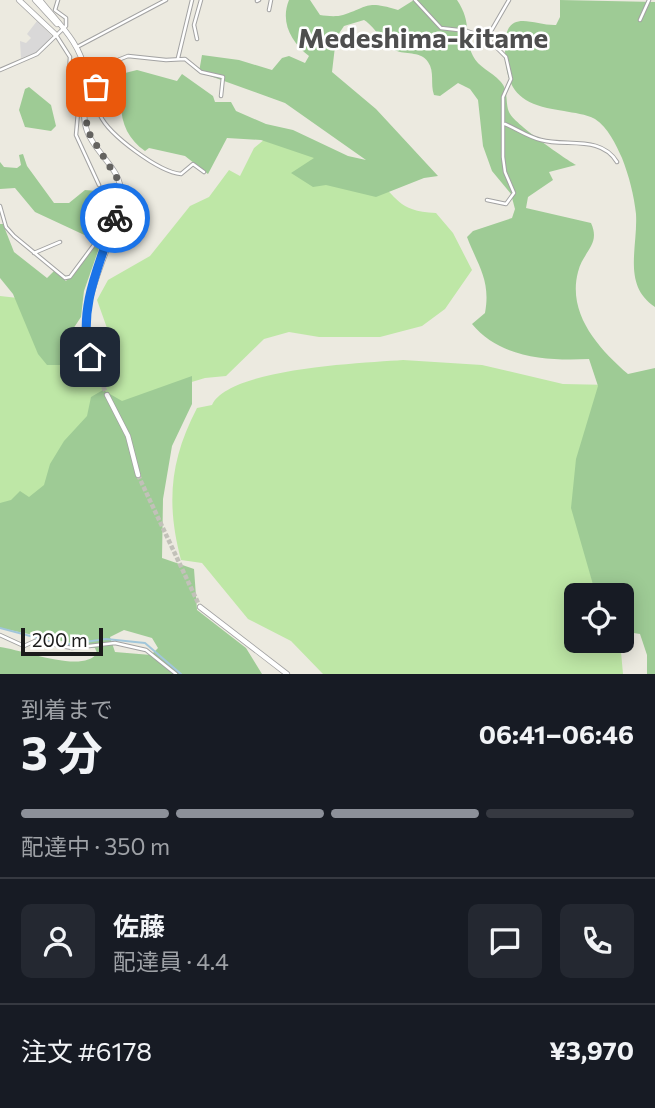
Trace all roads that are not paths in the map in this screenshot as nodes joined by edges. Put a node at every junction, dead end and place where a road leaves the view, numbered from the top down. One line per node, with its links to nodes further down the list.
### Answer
1 (19, 0): 14 (street)
2 (37, 0): 13 (street)
3 (58, 0): 13 (street)
4 (166, 0): 17 (street)
5 (192, 0): 18 (street)
6 (201, 0): 16 (street)
7 (271, 0): 11 (street)
8 (415, 0): 15 (street)
9 (509, 0): 15 (street)
10 (649, 0): 12 (street)
11 (269, 10)
12 (640, 20)
13 (63, 29): 14 (street); 17 (street)
14 (56, 35): 19 (street); 21 (street)
15 (487, 38): 24 (street)
16 (197, 39)
17 (77, 47): 20 (street)
18 (178, 58): 20 (street); 23 (street)
19 (0, 70)
20 (88, 73): 21 (street); 22 (street)
21 (83, 90): 22 (street); 27 (street); 31 (street)
22 (97, 92): 26 (street)
23 (221, 96)
24 (505, 124): 25 (street); 28 (street)
25 (617, 162)
26 (204, 172)
27 (99, 185)
28 (487, 200)
29 (0, 206): 33 (street)
30 (145, 214): 31 (street)
31 (108, 238): 33 (street); 34 (street)
32 (60, 242): 33 (street)
33 (34, 253)
34 (90, 357)
35 (107, 395): 36 (street)
36 (138, 475)
37 (200, 607): 40 (street)
38 (0, 635): 39 (street)
39 (176, 674)
40 (287, 674)

